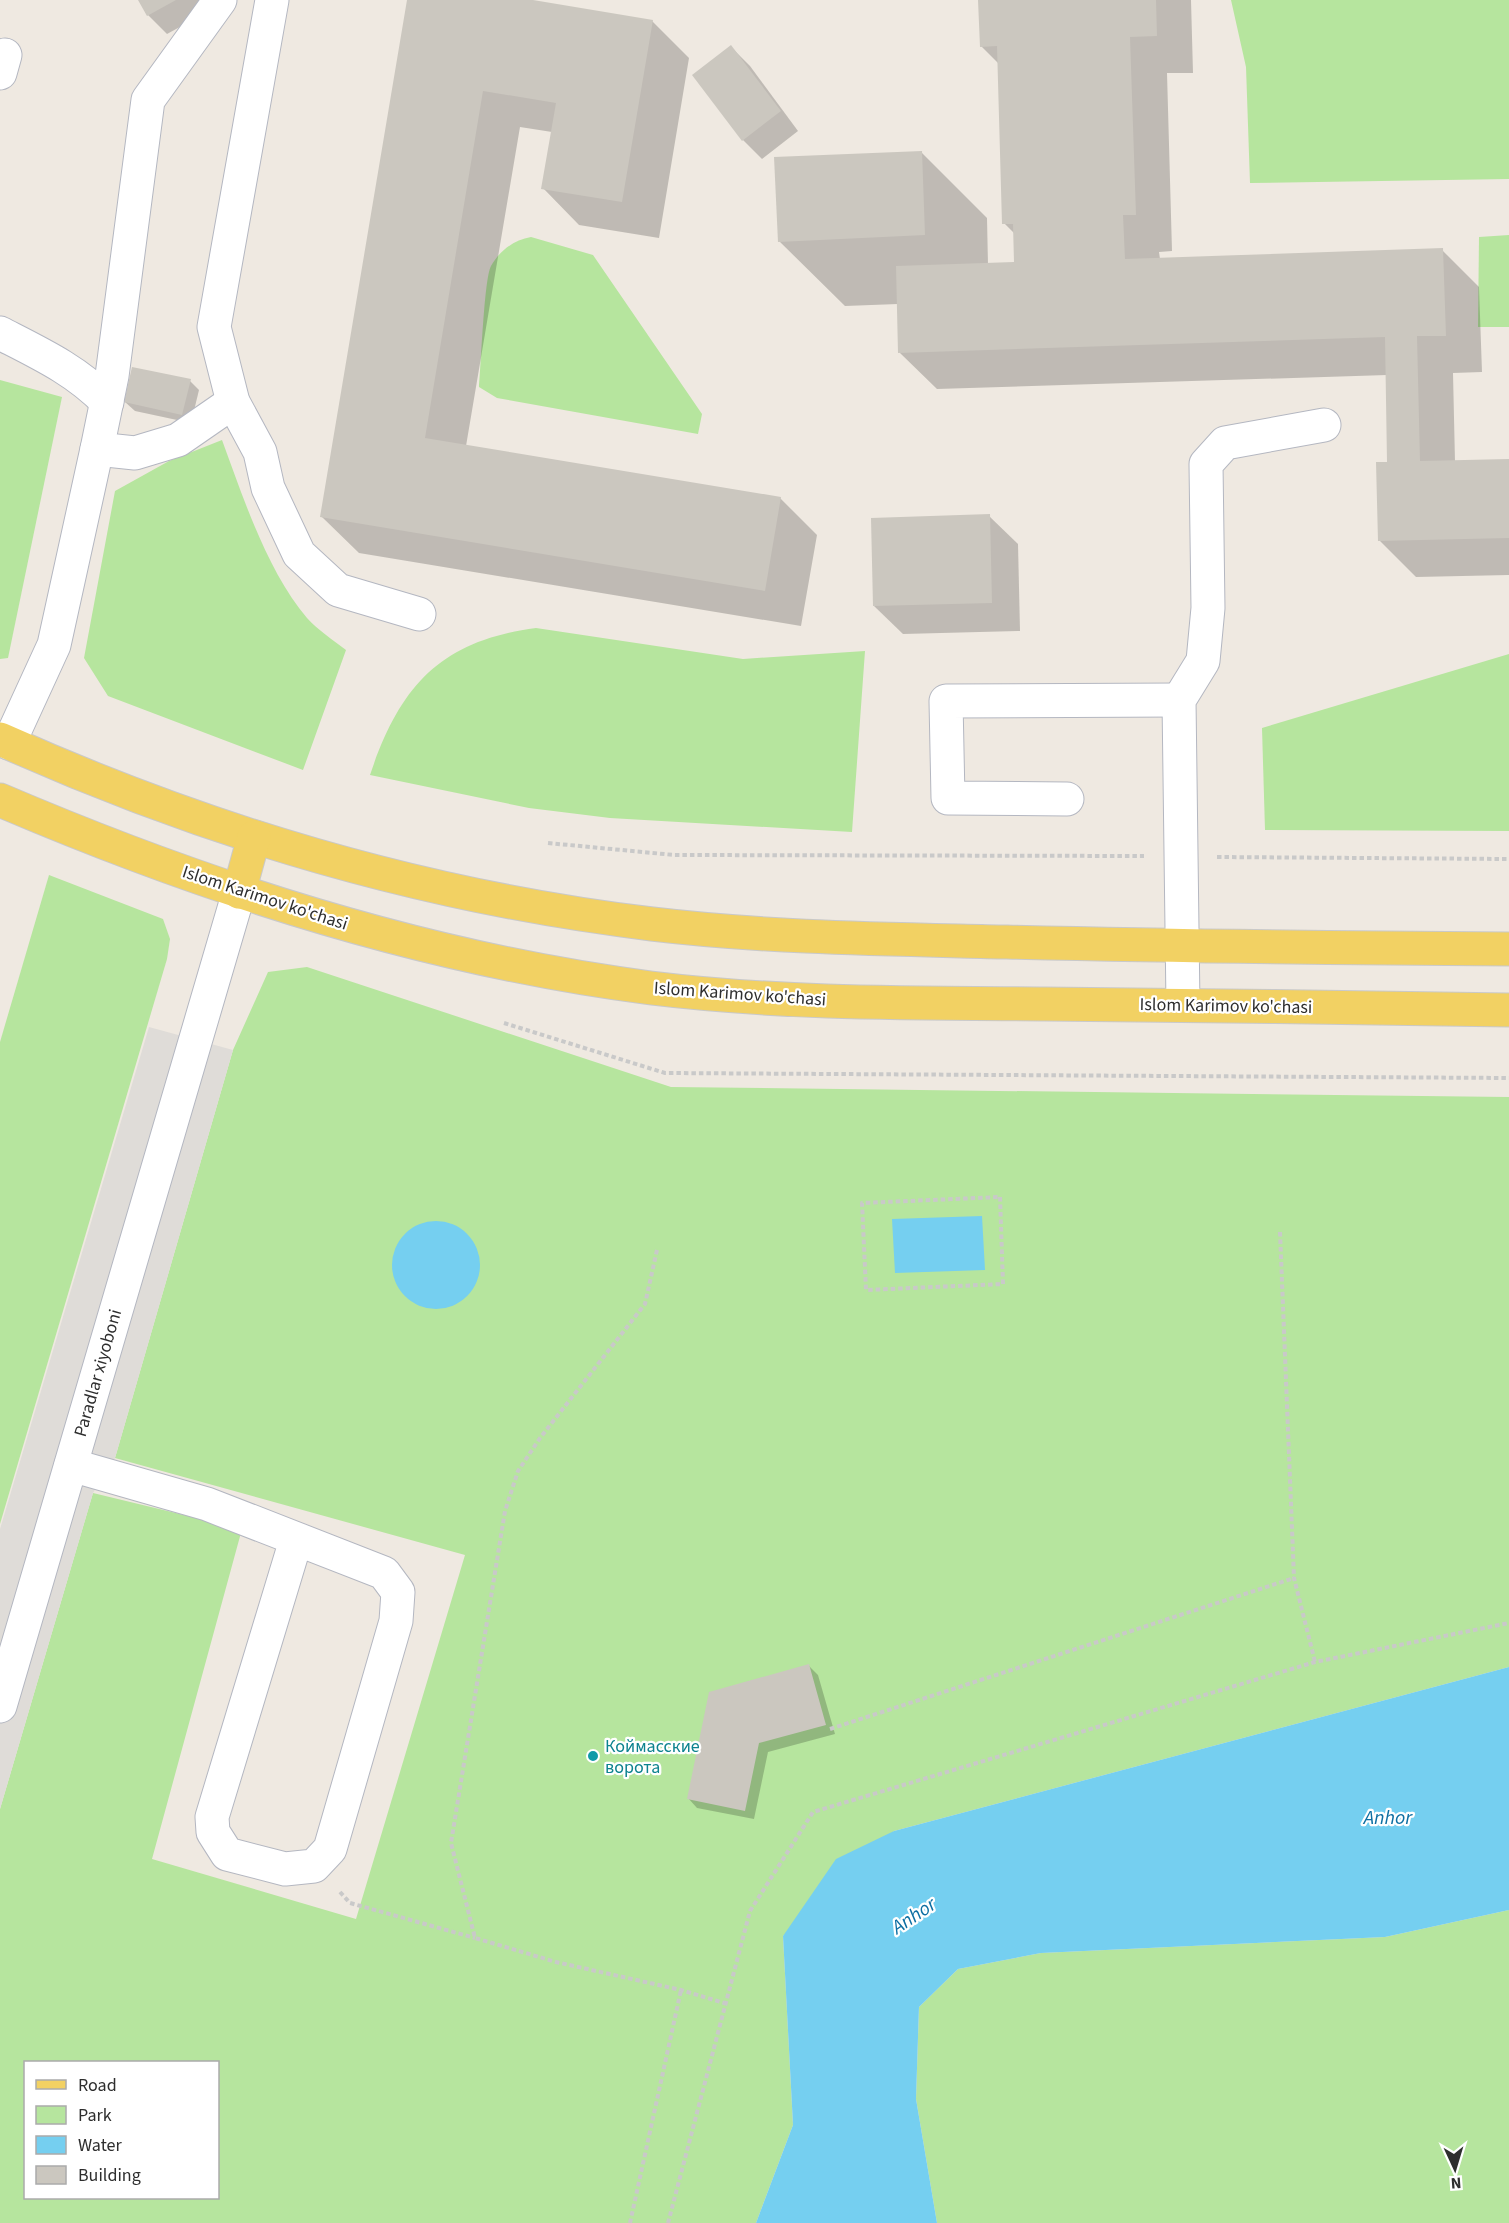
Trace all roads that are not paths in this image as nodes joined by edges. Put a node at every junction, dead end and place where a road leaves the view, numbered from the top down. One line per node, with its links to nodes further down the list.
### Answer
1 (220, 0): 4 (street)
2 (272, 0): 5 (street)
3 (0, 333): 4 (street)
4 (106, 402): 7 (street)
5 (233, 402): 7 (street); 8 (street)
6 (1324, 425): 9 (street)
7 (97, 449): 10 (street)
8 (419, 614)
9 (1179, 700): 11 (street); 15 (street)
10 (5, 741): 13 (main road)
11 (1067, 799)
12 (0, 800): 14 (main road, Islom Karimov ko'chasi)
13 (254, 837): 14 (main road); 15 (main road)
14 (239, 892): 17 (main road, Islom Karimov ko'chasi); 19 (street, Paradlar xiyoboni)
15 (1183, 946): 16 (main road); 17 (street)
16 (1509, 949)
17 (1184, 1005): 18 (main road, Islom Karimov ko'chasi)
18 (1509, 1010)
19 (71, 1465): 20 (street); 21 (street, Paradlar xiyoboni)
20 (296, 1540): 20 (street)
21 (0, 1706)

